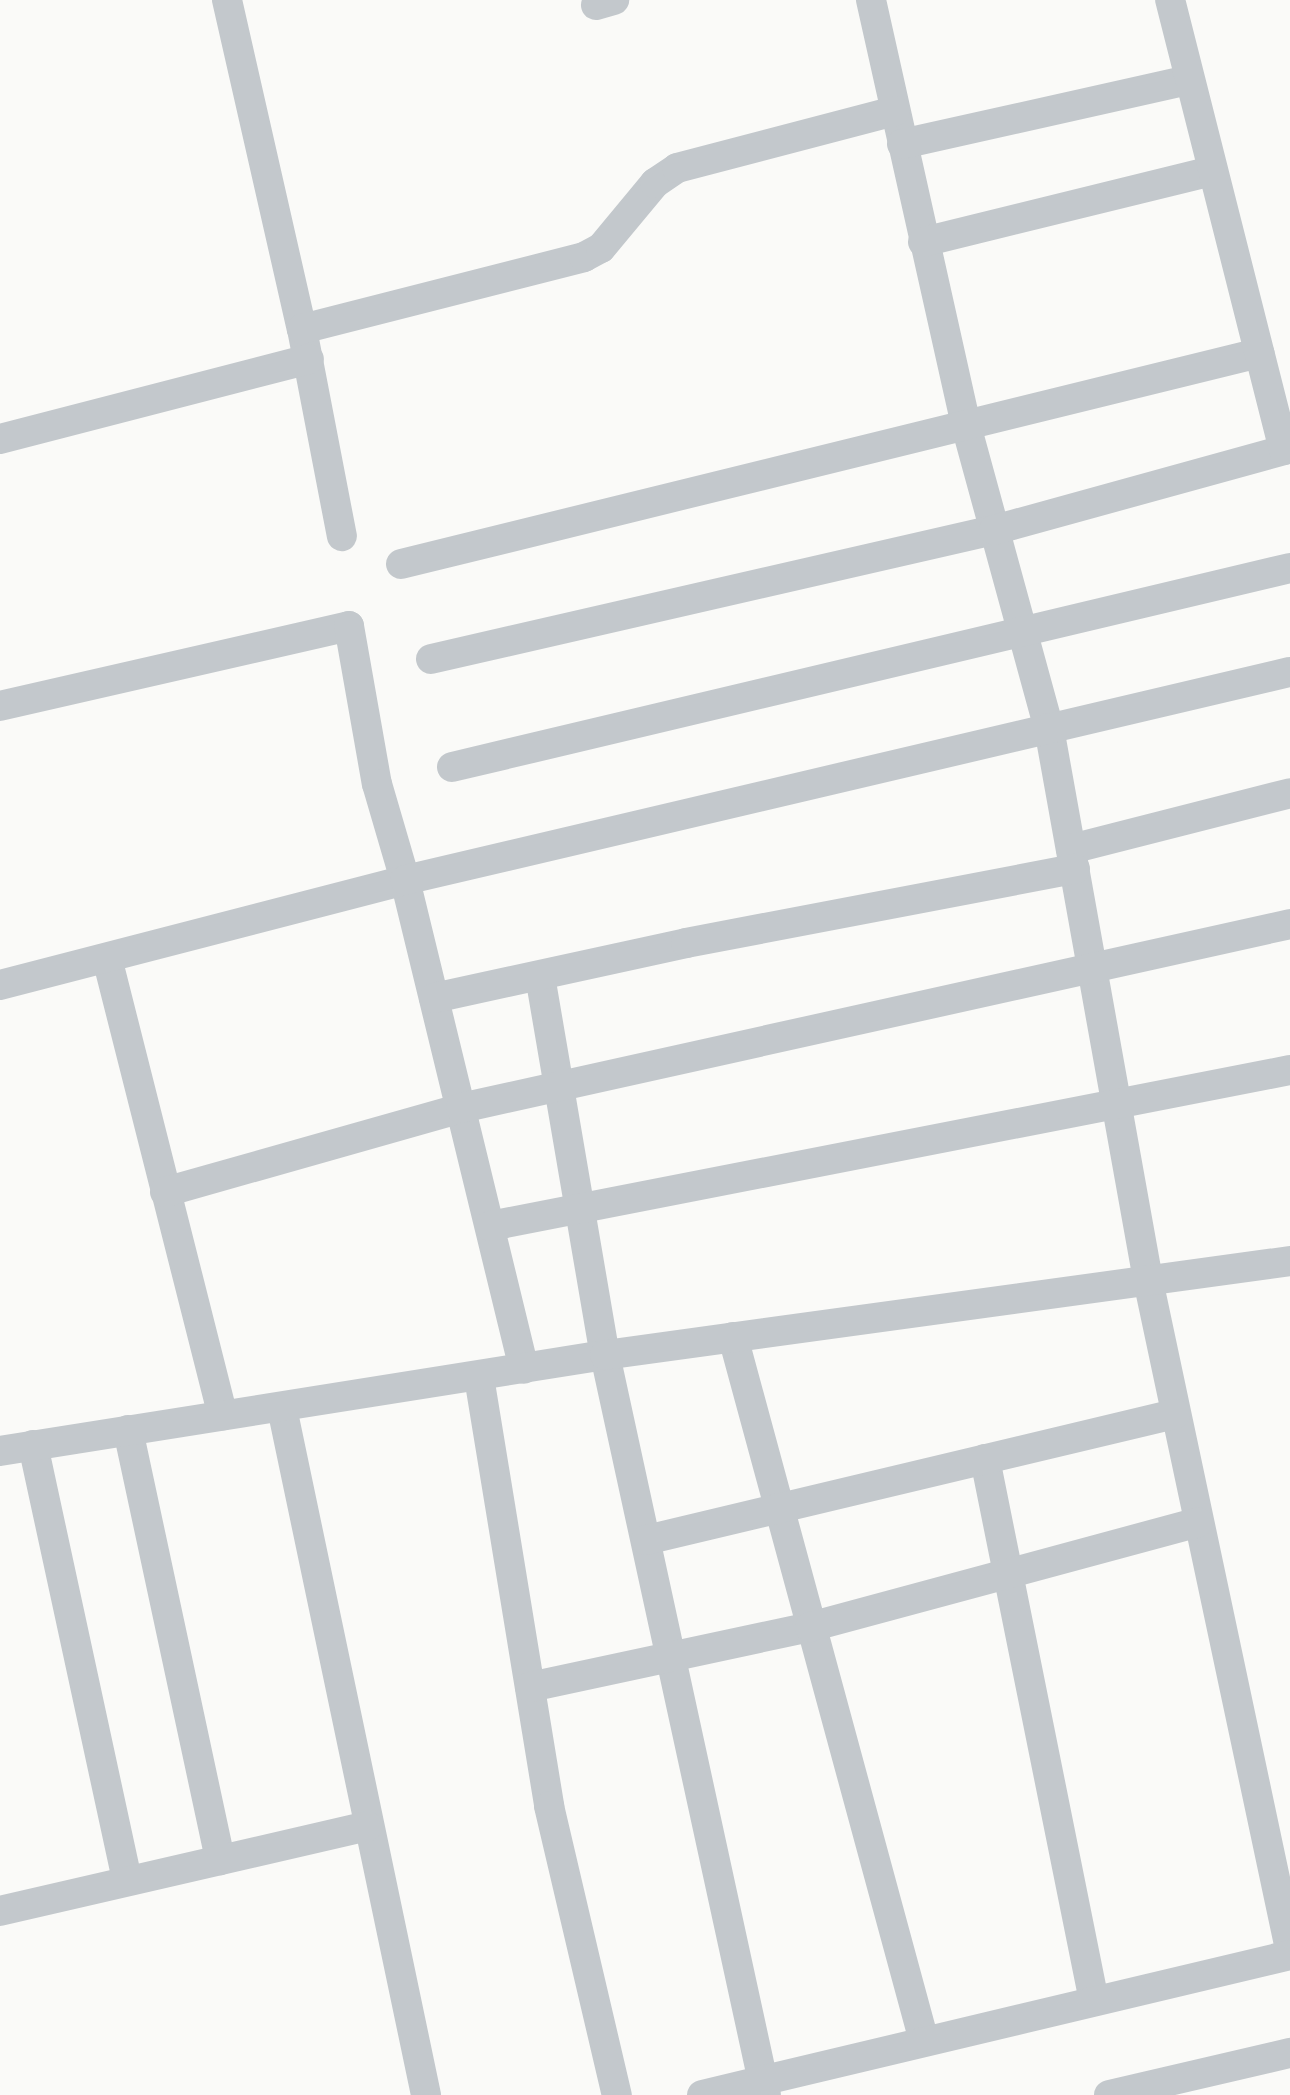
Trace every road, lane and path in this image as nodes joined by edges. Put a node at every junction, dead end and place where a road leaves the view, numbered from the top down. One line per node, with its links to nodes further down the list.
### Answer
1 (227, 0): 9 (street)
2 (871, 0): 5 (street)
3 (1170, 0): 4 (street)
4 (1189, 80): 6 (street); 7 (street)
5 (895, 111): 6 (street); 9 (street)
6 (902, 144): 8 (street)
7 (1211, 171): 8 (street); 10 (street)
8 (923, 242): 12 (street)
9 (302, 329): 11 (street)
10 (1259, 353): 12 (street); 14 (street)
11 (309, 359): 13 (street); 15 (street)
12 (967, 429): 14 (street); 16 (street)
13 (0, 439)
14 (993, 530): 18 (street); 19 (street)
15 (342, 536)
16 (401, 564)
17 (1290, 568): 18 (street)
18 (1022, 628): 22 (street); 23 (street)
19 (431, 659)
20 (1290, 672): 22 (street)
21 (0, 706): 26 (street)
22 (1049, 728): 25 (street); 26 (street)
23 (452, 767)
24 (1290, 793): 25 (street)
25 (1073, 859): 29 (street); 30 (street)
26 (405, 880): 28 (street); 32 (street)
27 (1290, 924): 29 (street)
28 (107, 958): 31 (street); 37 (street)
29 (1095, 970): 34 (street); 35 (street)
30 (540, 976): 32 (street); 34 (street)
31 (0, 985)
32 (434, 998): 36 (street)
33 (1290, 1070): 35 (street)
34 (559, 1088): 36 (street); 38 (street)
35 (1116, 1101): 38 (street); 41 (street)
36 (461, 1108): 37 (street); 39 (street)
37 (165, 1192): 48 (street)
38 (579, 1207): 39 (street); 43 (street)
39 (490, 1226): 44 (street)
40 (1290, 1261): 41 (street)
41 (1149, 1280): 42 (street); 47 (street)
42 (733, 1337): 43 (street); 53 (street)
43 (605, 1355): 44 (street); 55 (street)
44 (524, 1369): 45 (street)
45 (479, 1377): 46 (street); 59 (street)
46 (282, 1408): 48 (street); 60 (street)
47 (1175, 1414): 52 (street); 54 (street)
48 (223, 1416): 49 (street)
49 (128, 1430): 50 (street); 61 (street)
50 (33, 1445): 51 (street); 62 (street)
51 (0, 1451)
52 (985, 1459): 53 (street); 56 (street)
53 (777, 1507): 55 (street); 57 (street)
54 (1198, 1522): 56 (street); 64 (street)
55 (646, 1540): 58 (street)
56 (1008, 1571): 57 (street); 66 (street)
57 (810, 1626): 58 (street); 67 (street)
58 (671, 1659): 59 (street); 69 (street)
59 (530, 1687): 71 (street)
60 (367, 1826): 61 (street); 70 (street)
61 (220, 1860): 62 (street)
62 (127, 1880): 63 (street)
63 (0, 1911)
64 (1290, 1949)
65 (1290, 1955): 66 (street)
66 (1094, 2001): 67 (street)
67 (924, 2041): 69 (street)
68 (1290, 2053): 73 (street)
69 (764, 2088): 72 (street)
70 (426, 2095)
71 (617, 2095)
72 (702, 2095)
73 (1109, 2095)

